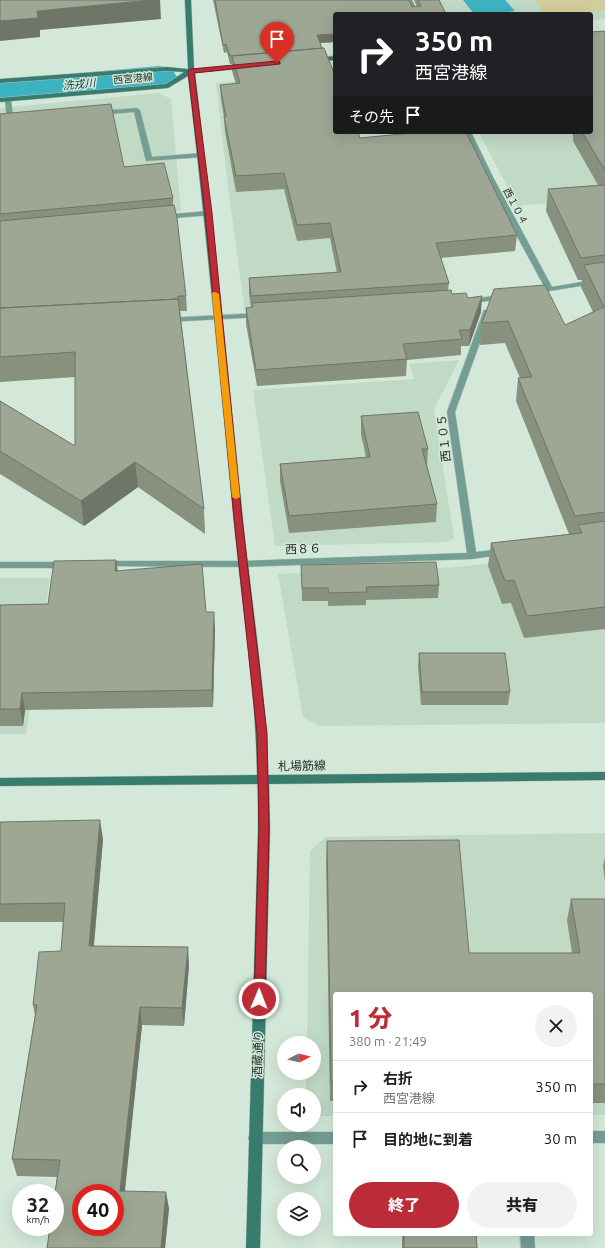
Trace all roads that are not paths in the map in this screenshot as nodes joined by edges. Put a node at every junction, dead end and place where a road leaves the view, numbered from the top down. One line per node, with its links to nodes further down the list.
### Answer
1 (188, 0): 7 (street, 酒蔵通り)
2 (409, 0): 3 (street)
3 (415, 12)
4 (333, 58): 5 (street)
5 (305, 60)
6 (252, 66): 7 (street, 西宮港線)
7 (191, 71): 8 (street, 西宮港線); 9 (street, 西宮港線); 13 (street, 酒蔵通り)
8 (0, 81)
9 (4, 100): 11 (street)
10 (90, 114): 13 (street)
11 (26, 120)
12 (469, 134): 17 (street, 西１０４)
13 (201, 155): 14 (street, 酒蔵通り)
14 (208, 213): 15 (street); 23 (street, 酒蔵通り)
15 (154, 218)
16 (605, 280): 17 (street)
17 (549, 288): 18 (street)
18 (527, 293)
19 (512, 296): 20 (street)
20 (491, 299): 21 (street); 26 (street, 西１０５)
21 (461, 301)
22 (271, 314): 23 (street)
23 (217, 318): 24 (street); 29 (street, 酒蔵通り)
24 (155, 321)
25 (511, 551): 26 (street, 西８６)
26 (472, 556): 29 (street, 西８６)
27 (78, 564): 30 (street)
28 (94, 564): 29 (street, 西８６)
29 (243, 564): 32 (street, 酒蔵通り)
30 (0, 565)
31 (605, 776): 32 (street, 札場筋線)
32 (263, 780): 33 (street, 札場筋線); 36 (street, 酒蔵通り)
33 (0, 782)
34 (593, 1137): 35 (street)
35 (605, 1137)
36 (256, 1138): 37 (street); 39 (street, 酒蔵通り)
37 (333, 1138)
38 (527, 1236): 40 (street)
39 (253, 1248)
40 (528, 1248)

